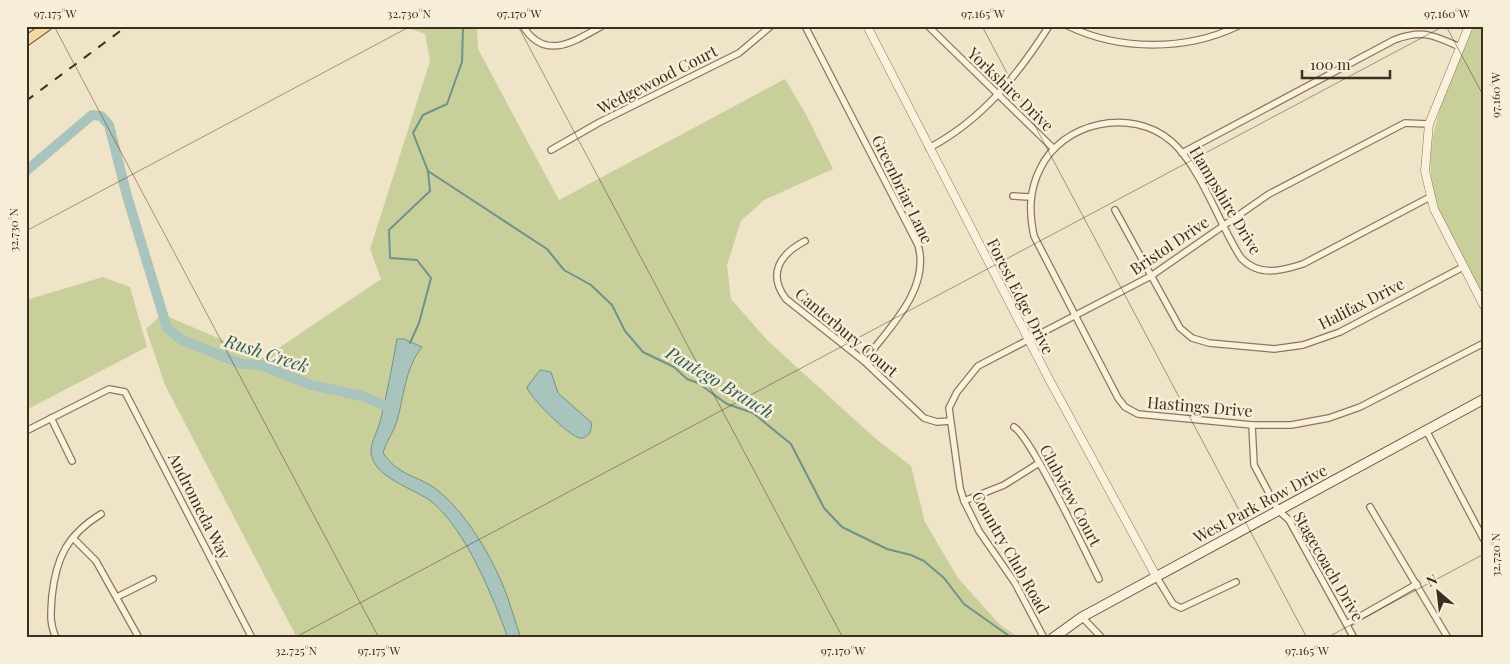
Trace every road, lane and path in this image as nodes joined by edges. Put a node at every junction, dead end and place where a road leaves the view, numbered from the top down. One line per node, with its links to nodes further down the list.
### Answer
1 (47, 26): 12 (main road)
2 (523, 26): 3 (street)
3 (602, 26)
4 (771, 26): 18 (street, Wedgewood Court)
5 (805, 26): 32 (street, Greenbriar Lane)
6 (867, 26): 16 (street, Forest Edge Drive)
7 (928, 26): 14 (street, Yorkshire Drive)
8 (1048, 26): 14 (street)
9 (1068, 26): 10 (street)
10 (1238, 26)
11 (1469, 26): 13 (street)
12 (26, 40)
13 (1460, 47): 15 (street); 19 (street)
14 (998, 95): 16 (street); 17 (street, Yorkshire Drive)
15 (1429, 124): 21 (street); 24 (street, Bristol Drive)
16 (929, 148): 30 (street, Forest Edge Drive)
17 (1054, 149): 19 (street, Hampshire Drive); 22 (street, Hastings Drive)
18 (551, 150)
19 (1182, 153): 24 (street, Hampshire Drive)
20 (1013, 196): 22 (street)
21 (1430, 197): 24 (street, Hampshire Drive); 26 (street)
22 (1030, 198): 29 (street, Hastings Drive)
23 (1115, 210): 27 (street, Halifax Drive)
24 (1223, 225): 27 (street, Bristol Drive)
25 (805, 241): 32 (street, Canterbury Court)
26 (1463, 266): 27 (street, Halifax Drive); 28 (street)
27 (1151, 276): 29 (street, Bristol Drive)
28 (1484, 306)
29 (1075, 317): 30 (street, Bristol Drive); 36 (street, Hastings Drive)
30 (1029, 342): 35 (street, Country Club Road); 48 (street, Forest Edge Drive)
31 (1484, 343): 36 (street, Hastings Drive)
32 (864, 361): 35 (street, Canterbury Court)
33 (1484, 399): 38 (main road, West Park Row Drive)
34 (51, 418): 39 (street); 40 (street); 58 (street, Andromeda Way)
35 (950, 421): 42 (street, Country Club Road)
36 (1252, 425): 44 (street, Stagecoach Drive)
37 (1014, 427): 41 (street, Clubview Court)
38 (1426, 430): 44 (main road, West Park Row Drive); 47 (street)
39 (26, 431)
40 (72, 461)
41 (1039, 463): 42 (street); 50 (street, Clubview Court)
42 (964, 501): 59 (street, Country Club Road)
43 (1370, 506): 52 (street)
44 (1278, 510): 48 (main road, West Park Row Drive); 55 (street, Stagecoach Drive)
45 (101, 514): 46 (street)
46 (73, 538): 53 (street); 56 (street)
47 (1484, 540)
48 (1156, 576): 51 (street); 54 (main road, West Park Row Drive)
49 (154, 579): 53 (street)
50 (1099, 579)
51 (1236, 582)
52 (1417, 584): 55 (street); 63 (street)
53 (117, 597): 57 (street)
54 (1082, 617): 60 (main road, West Park Row Drive); 61 (street)
55 (1347, 624): 62 (street, Stagecoach Drive)
56 (56, 638)
57 (139, 638)
58 (252, 638)
59 (1044, 638)
60 (1053, 638)
61 (1102, 638)
62 (1354, 638)
63 (1448, 638)

